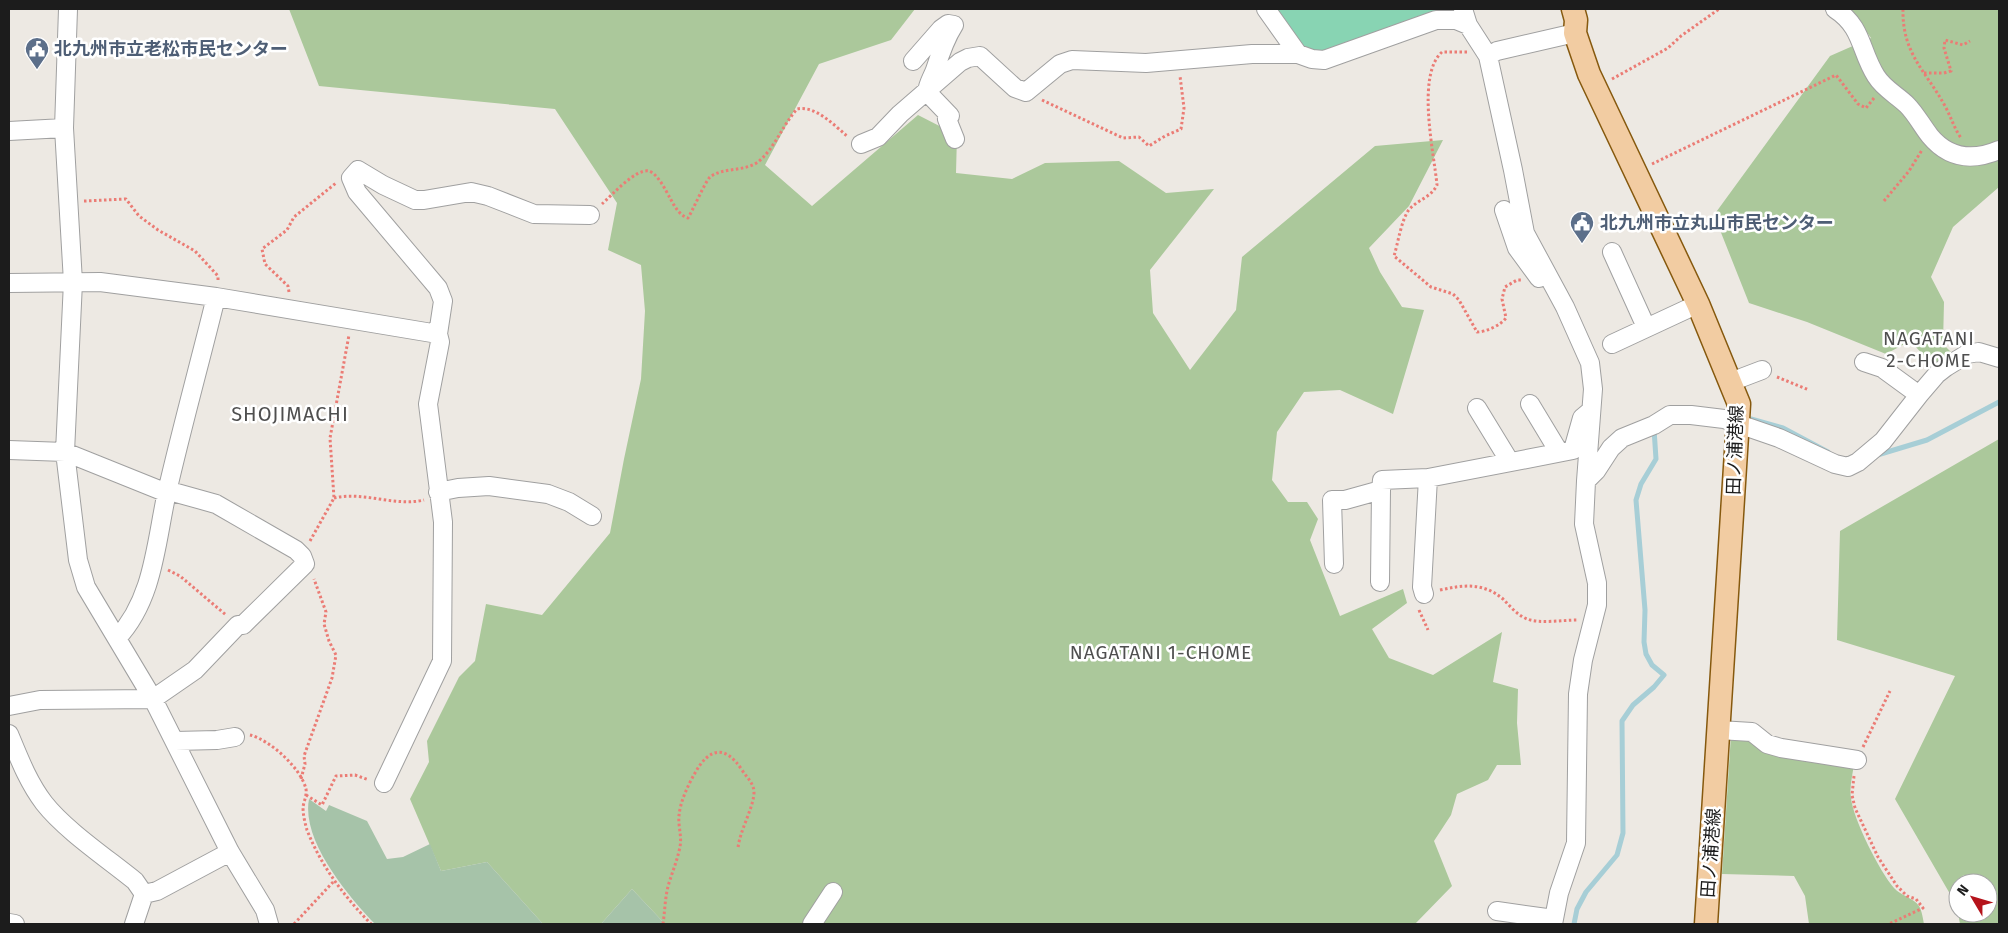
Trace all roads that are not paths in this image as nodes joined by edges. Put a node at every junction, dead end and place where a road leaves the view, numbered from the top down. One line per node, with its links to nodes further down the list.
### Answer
1 (68, 9): 11 (street)
2 (1266, 9): 8 (street)
3 (1574, 9): 6 (main road, 田ノ浦港線)
4 (1835, 9): 15 (street)
5 (1466, 17): 7 (street); 8 (street)
6 (1575, 33): 7 (street); 22 (main road, 田ノ浦港線)
7 (1486, 53): 23 (street)
8 (1298, 54): 10 (street)
9 (913, 61): 10 (street)
10 (927, 92): 13 (street); 14 (street)
11 (64, 128): 12 (street); 19 (street)
12 (9, 131)
13 (955, 139)
14 (861, 144)
15 (1999, 150)
16 (1504, 210): 23 (street)
17 (590, 215): 25 (street)
18 (1612, 252): 24 (street)
19 (73, 282): 20 (street); 21 (street); 37 (street)
20 (9, 283)
21 (216, 297): 25 (street); 43 (street)
22 (1698, 304): 24 (street); 35 (main road, 田ノ浦港線)
23 (1565, 307): 34 (street)
24 (1646, 327): 26 (street)
25 (438, 334): 44 (street)
26 (1612, 344)
27 (1999, 358): 31 (street)
28 (1864, 362): 31 (street)
29 (1762, 370): 30 (street)
30 (1741, 378)
31 (1919, 395): 35 (street)
32 (1530, 404): 38 (street)
33 (1476, 408): 39 (street)
34 (1593, 409): 38 (street); 41 (street)
35 (1737, 423): 41 (street); 52 (main road, 田ノ浦港線)
36 (9, 450): 37 (street)
37 (65, 452): 43 (street); 49 (street)
38 (1559, 452): 39 (street)
39 (1510, 462): 40 (street)
40 (1428, 478): 42 (street); 48 (street)
41 (1586, 481): 62 (street)
42 (1381, 490): 46 (street); 47 (street)
43 (167, 493): 49 (street); 50 (street)
44 (439, 495): 45 (street); 57 (street)
45 (592, 516)
46 (1334, 564)
47 (1380, 582)
48 (1424, 594)
49 (117, 638): 50 (street)
50 (153, 699): 51 (street); 55 (street)
51 (9, 706)
52 (1719, 730): 56 (street); 68 (main road, 田ノ浦港線)
53 (9, 734): 60 (street)
54 (235, 737): 55 (street)
55 (175, 742): 58 (street)
56 (1857, 760)
57 (384, 783)
58 (230, 852): 60 (street); 66 (street)
59 (833, 892): 67 (street)
60 (144, 894): 65 (street)
61 (1496, 911): 62 (street)
62 (1554, 922)
63 (9, 923): 64 (street)
64 (15, 924)
65 (134, 924)
66 (269, 924)
67 (812, 924)
68 (1706, 924)

